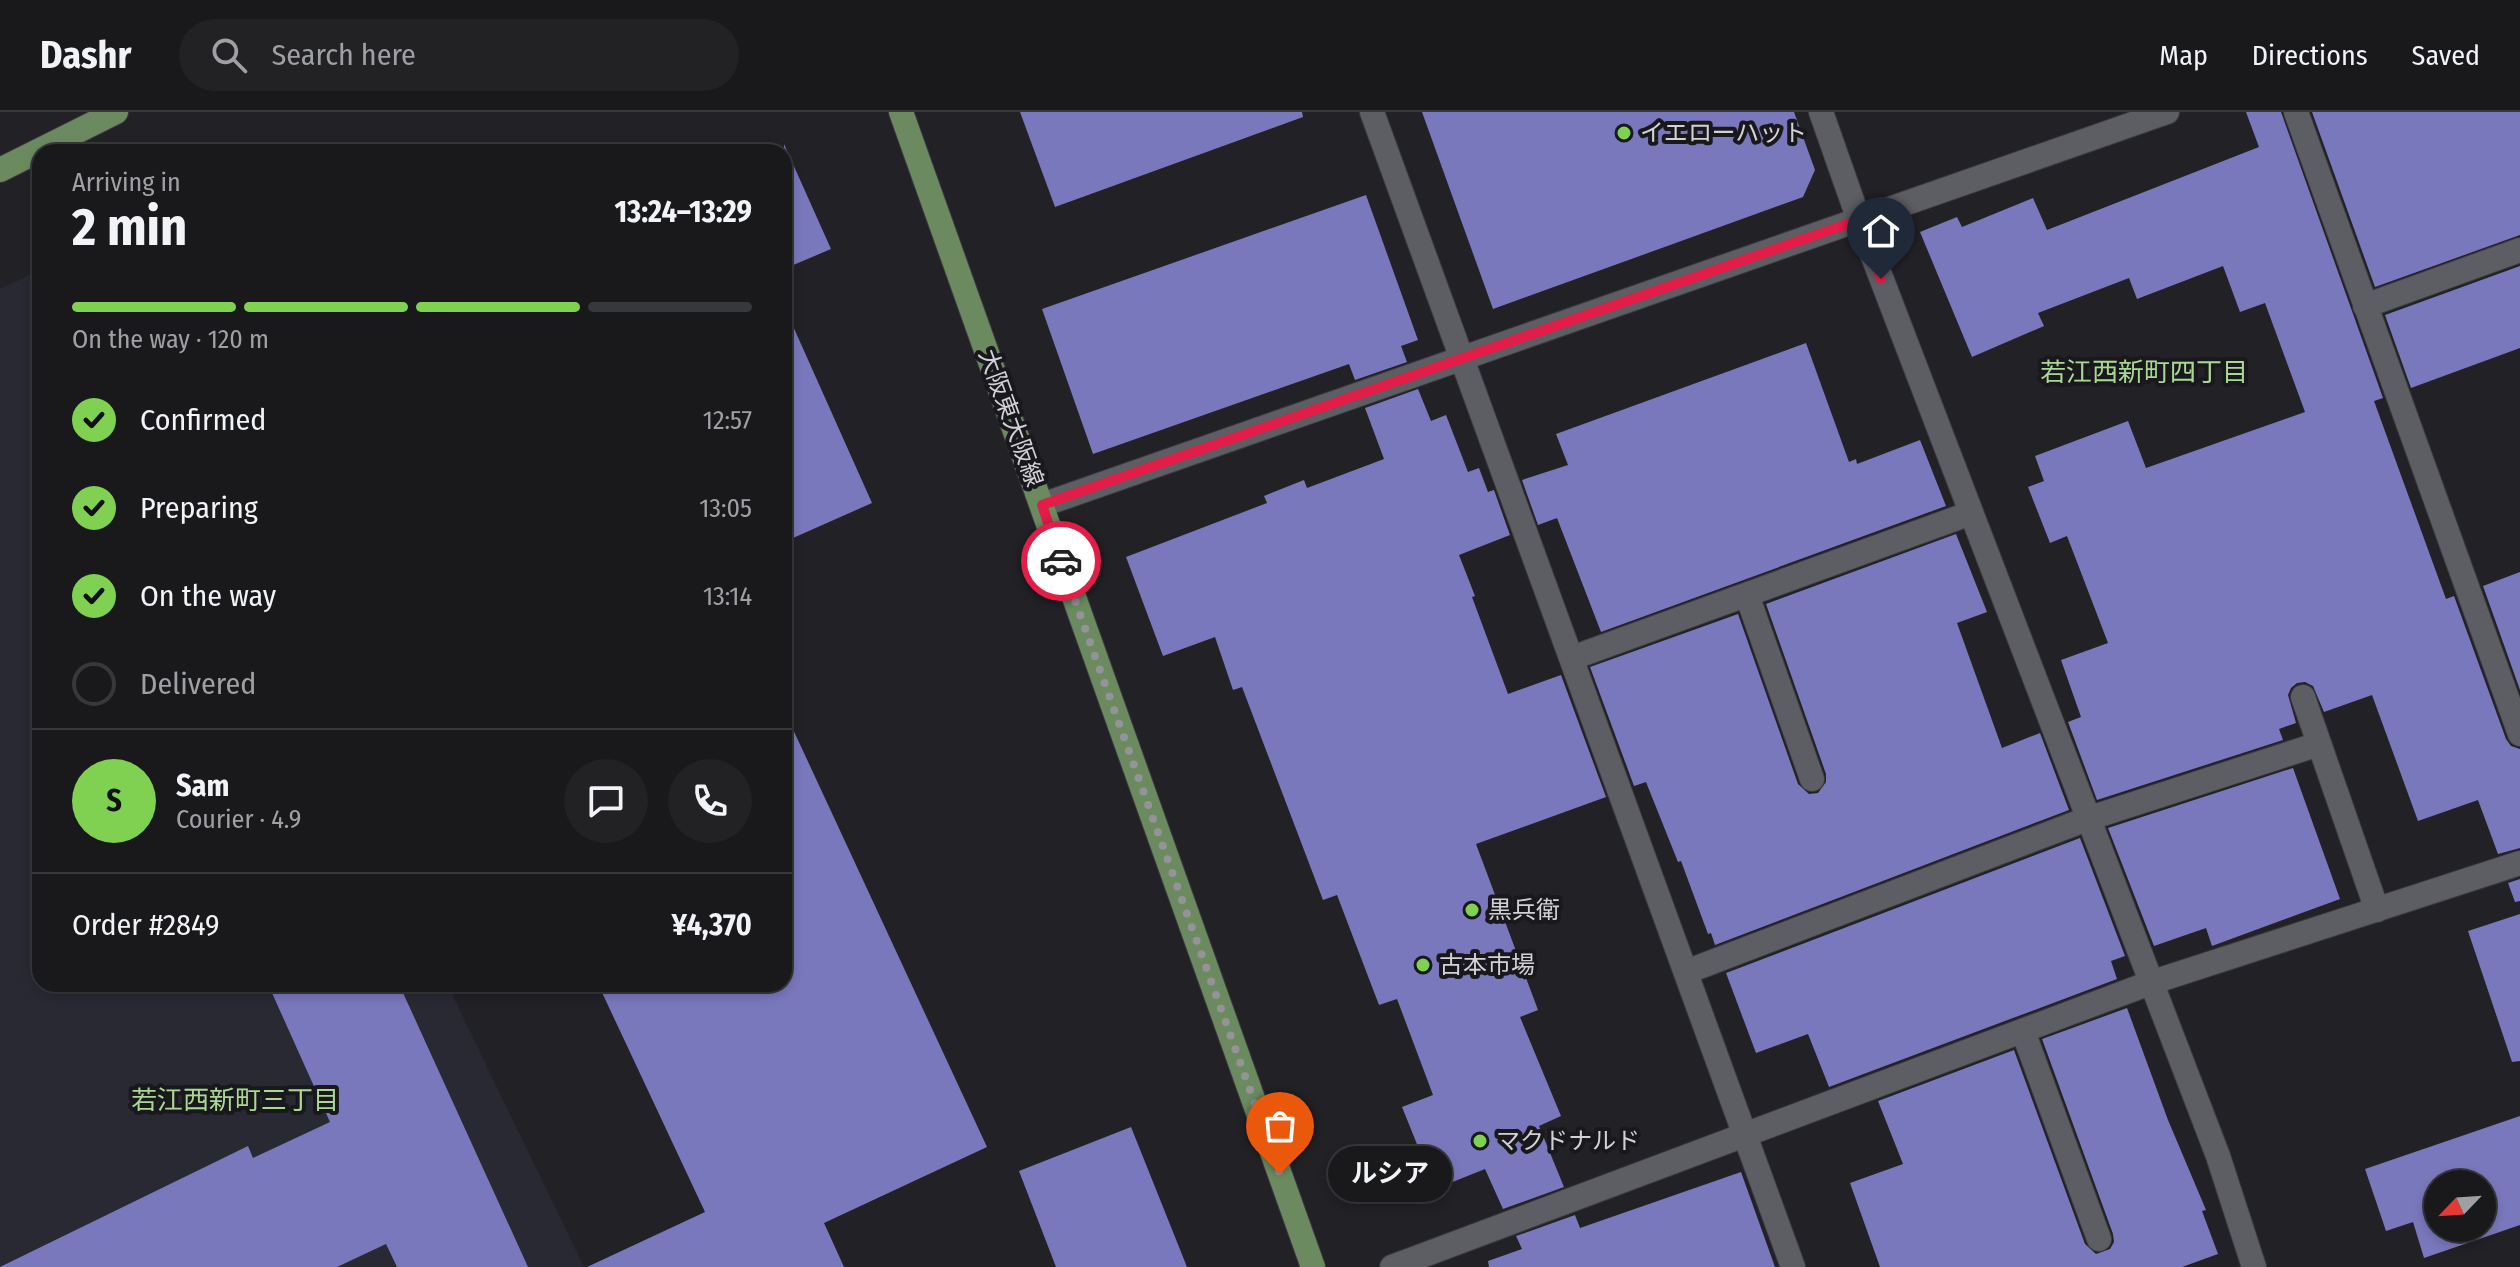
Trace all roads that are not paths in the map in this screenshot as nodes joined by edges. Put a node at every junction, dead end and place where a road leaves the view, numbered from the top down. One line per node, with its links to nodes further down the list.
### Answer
1 (116, 112): 7 (main road)
2 (901, 112): 14 (main road, 大阪東大阪線)
3 (1372, 112): 13 (street)
4 (1821, 112): 10 (street)
5 (2167, 112): 10 (street)
6 (2296, 112): 12 (street)
7 (52, 144)
8 (32, 154): 9 (main road)
9 (0, 170)
10 (1859, 220): 13 (street); 15 (street)
11 (2520, 250): 12 (street)
12 (2365, 306): 19 (street)
13 (1461, 357): 14 (street); 17 (street)
14 (1042, 505): 31 (main road, 大阪東大阪線)
15 (1971, 513): 16 (street); 22 (street)
16 (1747, 595): 17 (street); 21 (street)
17 (1572, 658): 25 (street)
18 (2303, 697): 20 (street)
19 (2520, 734)
20 (2319, 744): 22 (street); 24 (street)
21 (1812, 779)
22 (2087, 819): 25 (street); 26 (street)
23 (2520, 863): 24 (street)
24 (2377, 910): 26 (street)
25 (1686, 972): 28 (street)
26 (2150, 983): 27 (street); 30 (street)
27 (2023, 1031): 28 (street); 29 (street)
28 (1746, 1134): 32 (street); 33 (street)
29 (2099, 1239)
30 (2247, 1265)
31 (1313, 1267)
32 (1392, 1267)
33 (1793, 1267)

